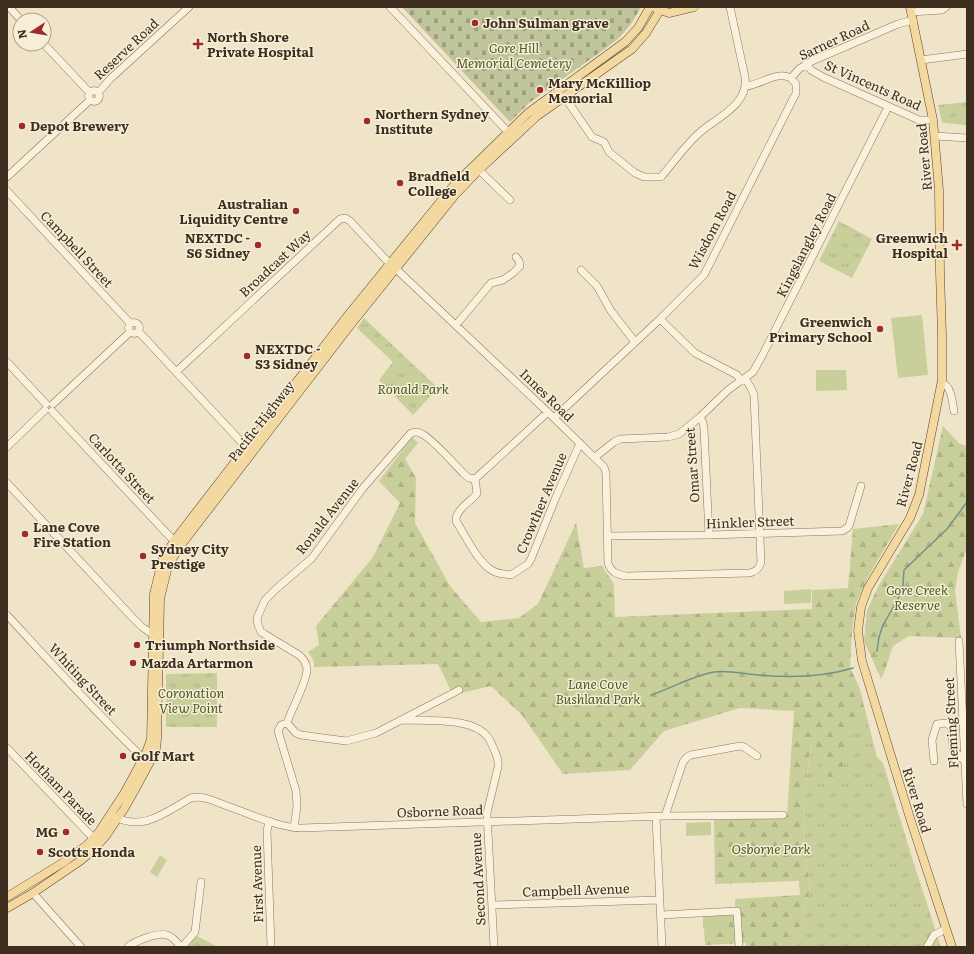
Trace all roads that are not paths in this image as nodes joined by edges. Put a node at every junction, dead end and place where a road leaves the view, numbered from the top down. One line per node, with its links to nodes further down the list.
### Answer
1 (189, 7): 14 (street, Reserve Road)
2 (390, 7): 18 (street)
3 (694, 7): 6 (main road)
4 (730, 7): 13 (street)
5 (946, 7): 7 (street, Sarner Road)
6 (656, 8): 15 (main road, Pacific Highway); 18 (main road, Pacific Highway)
7 (912, 13): 10 (main road, River Road); 11 (street, Sarner Road)
8 (51, 52): 14 (street)
9 (967, 54): 10 (street)
10 (922, 60): 17 (main road, River Road)
11 (806, 64): 12 (street, Sarner Road); 16 (street, St Vincents Road)
12 (791, 78): 13 (street, Sarner Road); 28 (street, Wisdom Road)
13 (746, 86): 15 (street)
14 (90, 96): 22 (street)
15 (564, 96): 18 (main road, Pacific Highway)
16 (888, 107): 17 (street, St Vincents Road); 36 (street, Kingslangley Road)
17 (933, 120): 19 (main road, River Road)
18 (511, 135): 21 (main road, Pacific Highway); 26 (main road, Pacific Highway)
19 (935, 136): 20 (street); 37 (main road, River Road)
20 (967, 138)
21 (479, 170): 24 (street); 26 (main road, Pacific Highway)
22 (7, 177)
23 (7, 191): 29 (street, Campbell Street)
24 (510, 200)
25 (516, 257): 30 (street)
26 (392, 266): 30 (street, Innes Road); 35 (street, Broadcast Way); 45 (main road, Pacific Highway)
27 (581, 270): 33 (street)
28 (660, 319): 33 (street, Wisdom Road); 36 (street)
29 (130, 323): 31 (street); 32 (street)
30 (456, 325): 40 (street, Innes Road)
31 (138, 331): 32 (street); 35 (street)
32 (130, 332): 38 (street)
33 (636, 342): 42 (street, Wisdom Road)
34 (7, 362): 38 (street, Carlotta Street)
35 (176, 372): 45 (street)
36 (743, 379): 41 (street, Kingslangley Road); 50 (street)
37 (942, 383): 39 (street); 81 (main road, River Road)
38 (49, 407): 44 (street); 53 (street, Carlotta Street)
39 (954, 411)
40 (548, 412): 42 (street, Innes Road); 47 (street)
41 (700, 417): 46 (street, Kingslangley Road); 51 (street, Omar Street)
42 (554, 418): 43 (street, Innes Road)
43 (580, 443): 46 (street, Innes Road); 47 (street, Crowther Avenue)
44 (7, 447)
45 (249, 450): 53 (main road, Pacific Highway); 68 (main road, Pacific Highway)
46 (595, 457): 52 (street, Innes Road)
47 (475, 479): 59 (street, Ronald Avenue)
48 (7, 483): 55 (street)
49 (861, 486): 50 (street, Hinkler Street)
50 (760, 533): 51 (street, Hinkler Street); 52 (street, Innes Road)
51 (709, 535): 52 (street, Hinkler Street)
52 (608, 536)
53 (174, 542): 55 (main road, Pacific Highway)
54 (7, 615): 62 (street, Whiting Street)
55 (152, 634): 62 (main road, Pacific Highway)
56 (958, 641): 63 (street, Fleming Street)
57 (459, 690): 58 (street)
58 (401, 720): 59 (street); 71 (street, Second Avenue)
59 (287, 723): 72 (street, Ronald Avenue)
60 (7, 748): 73 (street, Hotham Parade)
61 (757, 756): 67 (street)
62 (144, 759): 68 (main road, Pacific Highway)
63 (965, 759): 64 (street); 65 (street, Fleming Street)
64 (934, 761)
65 (967, 804)
66 (783, 815): 67 (street, Osborne Road)
67 (665, 816): 69 (street, Osborne Road)
68 (114, 817): 70 (street, Osborne Road); 73 (main road, Pacific Highway)
69 (656, 817): 71 (street, Osborne Road); 77 (street)
70 (269, 821): 72 (street, Osborne Road); 86 (street, First Avenue)
71 (487, 822): 72 (street, Osborne Road); 78 (street, Second Avenue)
72 (294, 828)
73 (96, 841): 75 (main road, Pacific Highway); 76 (main road, Pacific Highway)
74 (201, 882): 85 (street)
75 (33, 892): 79 (main road, Pacific Highway); 82 (street)
76 (7, 897)
77 (660, 900): 78 (street, Campbell Avenue); 80 (street)
78 (493, 904): 87 (street, Second Avenue)
79 (7, 908)
80 (661, 915): 83 (street); 88 (street)
81 (946, 929): 89 (street); 90 (main road, River Road)
82 (77, 946)
83 (739, 946)
84 (128, 947): 85 (street)
85 (182, 947)
86 (271, 947)
87 (494, 947)
88 (662, 947)
89 (927, 947)
90 (952, 947)

